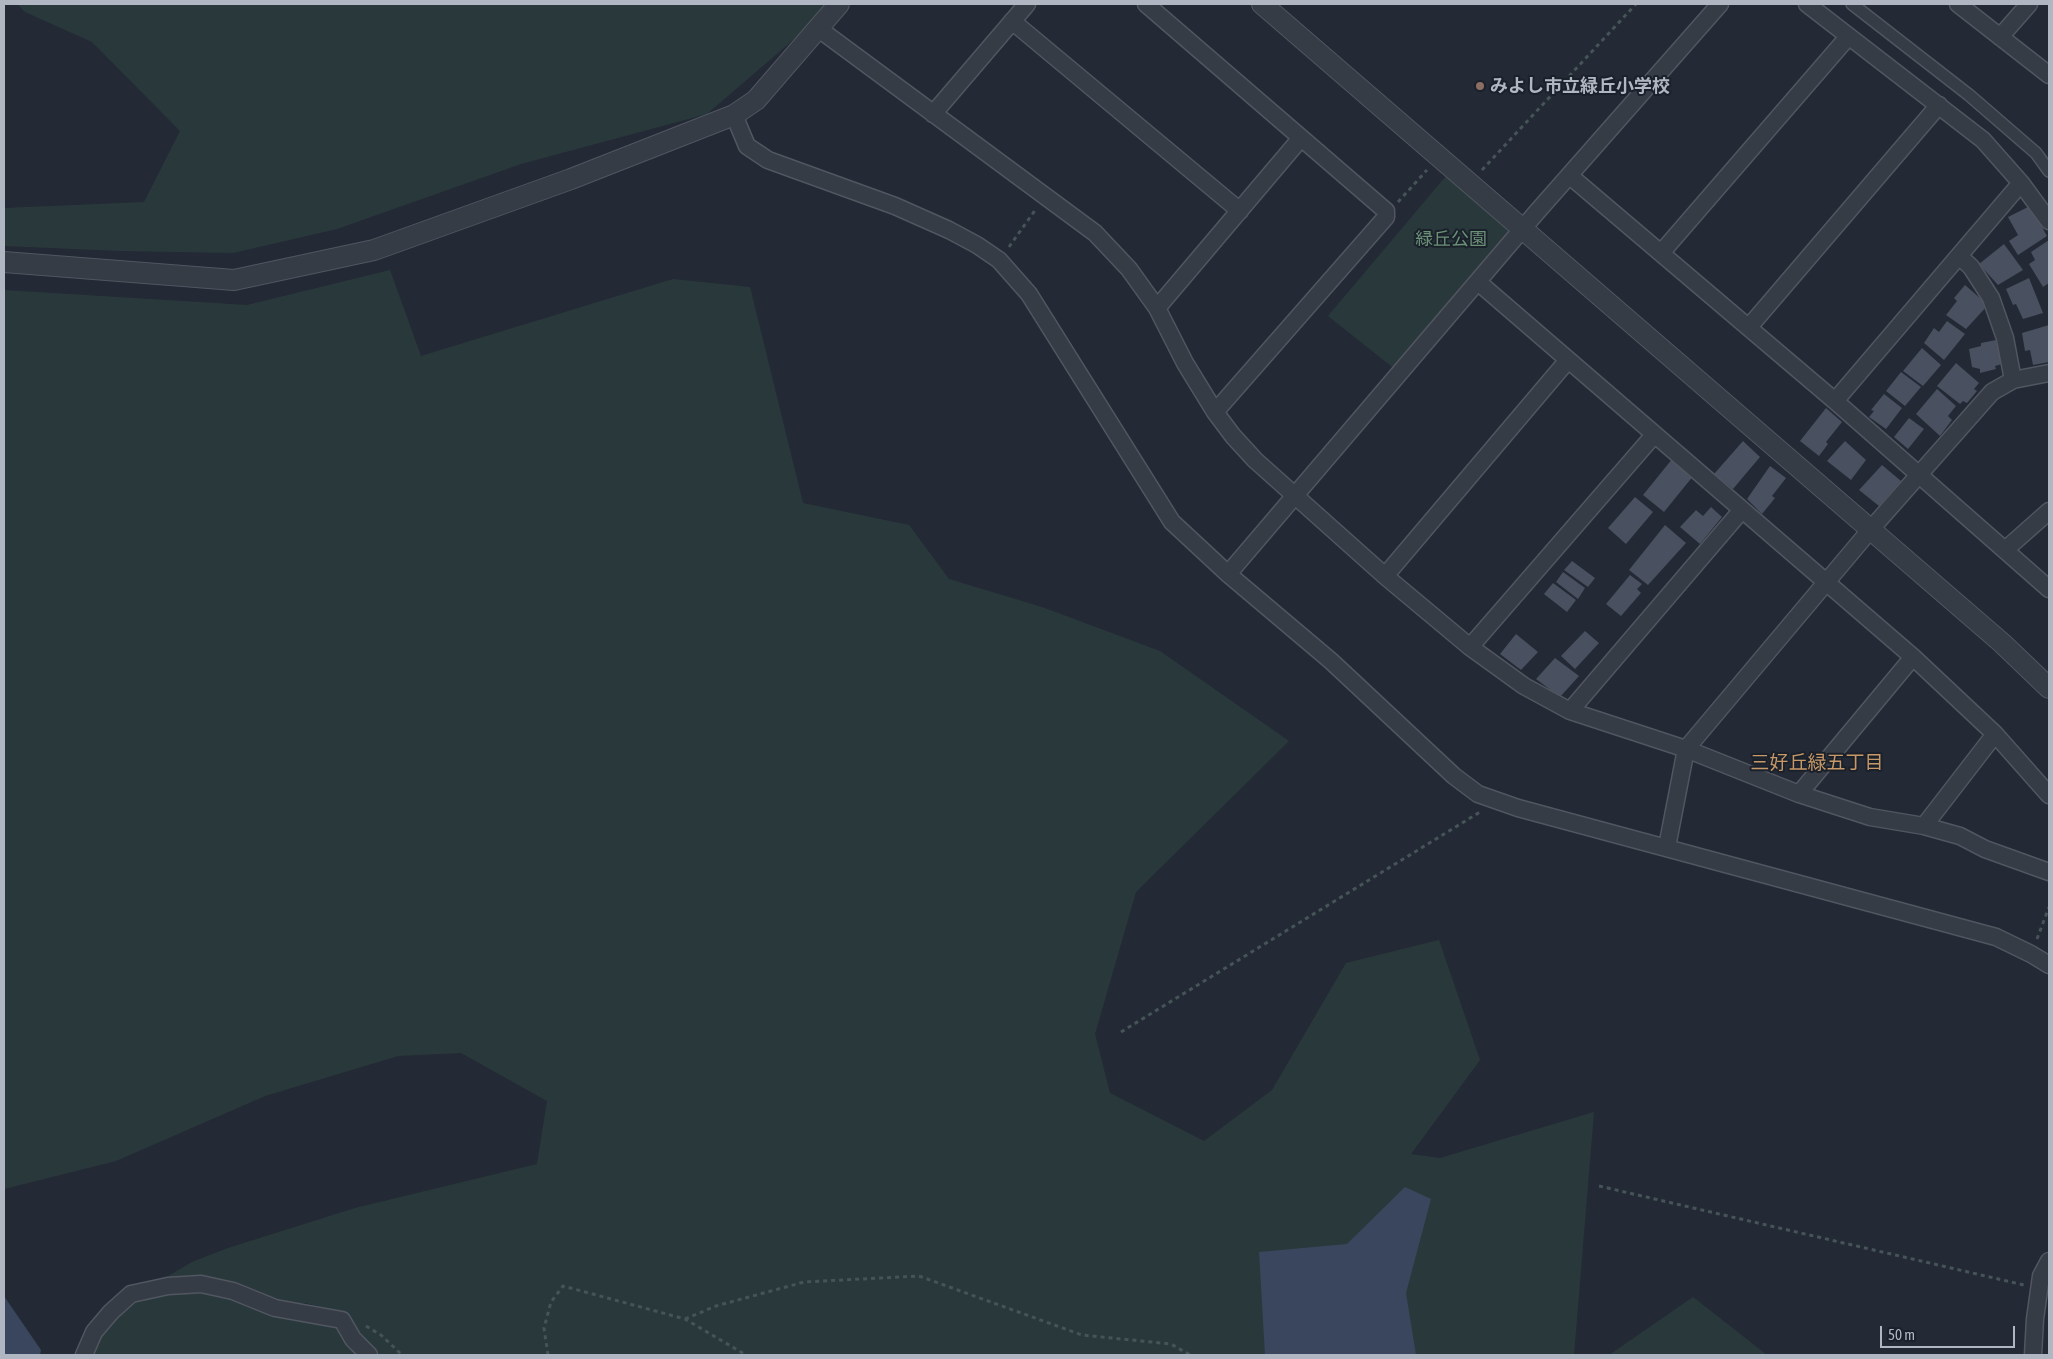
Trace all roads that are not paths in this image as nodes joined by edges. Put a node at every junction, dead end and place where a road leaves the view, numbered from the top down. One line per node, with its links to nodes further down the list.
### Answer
1 (839, 4): 11 (street)
2 (1027, 4): 10 (street)
3 (1146, 4): 18 (street)
4 (1262, 4): 24 (street)
5 (1720, 4): 20 (street)
6 (1807, 4): 12 (street)
7 (1852, 4): 19 (street)
8 (1958, 4): 13 (street)
9 (2028, 4): 13 (street)
10 (1012, 21): 16 (street); 22 (street)
11 (819, 29): 16 (street); 17 (street)
12 (1848, 37): 15 (street); 25 (street)
13 (2000, 37): 14 (street)
14 (2049, 75)
15 (1939, 105): 21 (street); 30 (street)
16 (933, 114): 29 (street)
17 (734, 115): 27 (street); 43 (street)
18 (1301, 138): 22 (street); 35 (street)
19 (2049, 171)
20 (1570, 176): 24 (street); 25 (street)
21 (2021, 183): 23 (street); 26 (street)
22 (1240, 211): 29 (street)
23 (2049, 221)
24 (1523, 229): 28 (street); 41 (street)
25 (1661, 253): 30 (street)
26 (1959, 256): 33 (street); 34 (street)
27 (4, 262)
28 (1478, 282): 31 (street); 38 (street)
29 (1156, 308): 35 (street)
30 (1749, 327): 34 (street)
31 (1568, 360): 36 (street); 44 (street)
32 (2049, 373): 33 (street)
33 (2012, 380): 37 (street)
34 (1835, 401): 37 (street)
35 (1215, 412): 38 (street)
36 (1654, 435): 39 (street); 47 (street)
37 (1918, 475): 41 (street); 42 (street)
38 (1295, 496): 43 (street); 44 (street)
39 (1741, 511): 45 (street); 50 (street)
40 (2049, 511): 42 (street)
41 (1871, 529): 45 (street); 49 (street)
42 (2005, 550): 46 (street)
43 (1228, 574): 56 (street)
44 (1385, 576): 47 (street)
45 (1827, 584): 48 (street); 52 (street)
46 (2049, 589)
47 (1470, 647): 50 (street)
48 (1913, 657): 51 (street); 53 (street)
49 (2049, 688)
50 (1570, 711): 52 (street)
51 (1995, 734): 54 (street); 55 (street)
52 (1686, 749): 53 (street); 56 (street)
53 (1799, 794): 55 (street)
54 (2049, 795)
55 (1924, 826): 57 (street)
56 (1667, 847): 58 (street)
57 (2049, 872)
58 (2049, 965)
59 (2049, 1260): 60 (street)
60 (2042, 1320): 63 (street)
61 (84, 1355): 62 (street)
62 (369, 1355)
63 (2032, 1355)

